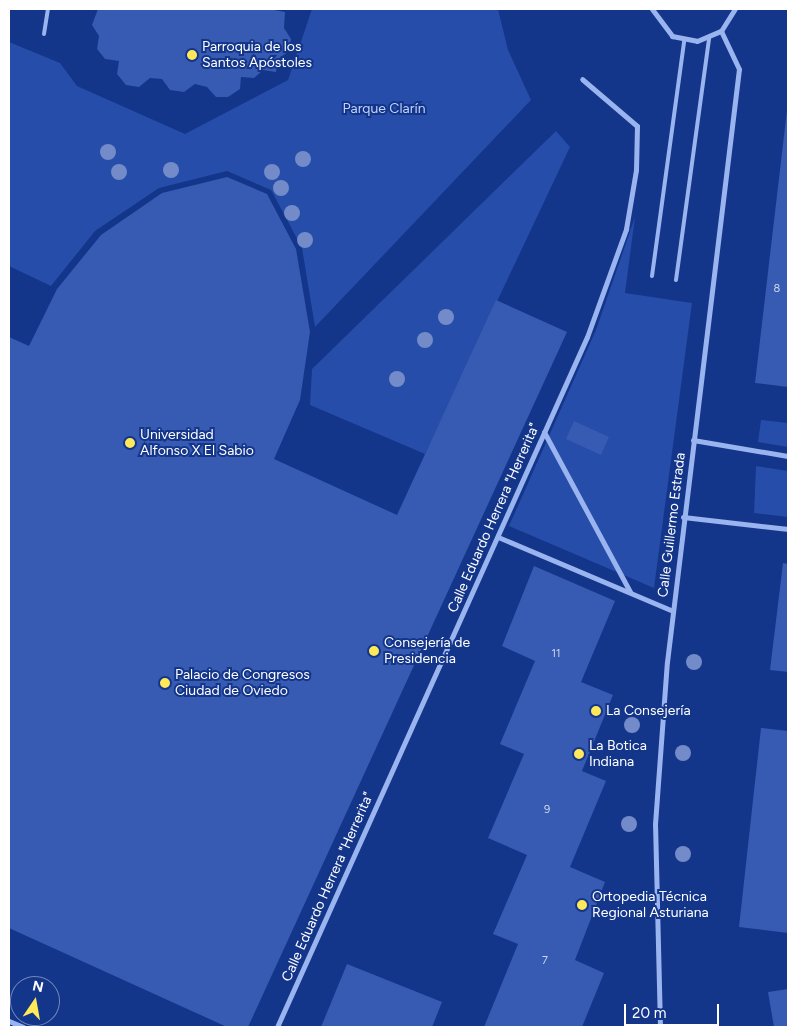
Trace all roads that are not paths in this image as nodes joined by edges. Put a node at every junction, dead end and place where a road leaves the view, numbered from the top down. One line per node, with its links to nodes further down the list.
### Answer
1 (48, 9): 5 (lane)
2 (652, 9): 7 (street)
3 (735, 9): 4 (street)
4 (721, 31): 6 (street); 12 (street, Calle Guillermo Estrada)
5 (44, 34)
6 (710, 38): 7 (street); 10 (lane)
7 (684, 40): 9 (lane)
8 (582, 80): 11 (street, Calle Eduardo Herrera "Herrerita")
9 (652, 276)
10 (676, 280)
11 (544, 432): 16 (street, Calle Eduardo Herrera "Herrerita"); 17 (street)
12 (693, 440): 13 (street); 14 (street, Calle Guillermo Estrada)
13 (788, 456)
14 (684, 517): 15 (street); 18 (street, Calle Guillermo Estrada)
15 (788, 529)
16 (498, 537): 17 (street); 21 (street, Calle Eduardo Herrera "Herrerita")
17 (630, 592): 18 (street)
18 (673, 611): 22 (street, Calle Guillermo Estrada)
19 (9, 1021): 20 (street)
20 (23, 1027)
21 (277, 1027)
22 (660, 1027)

